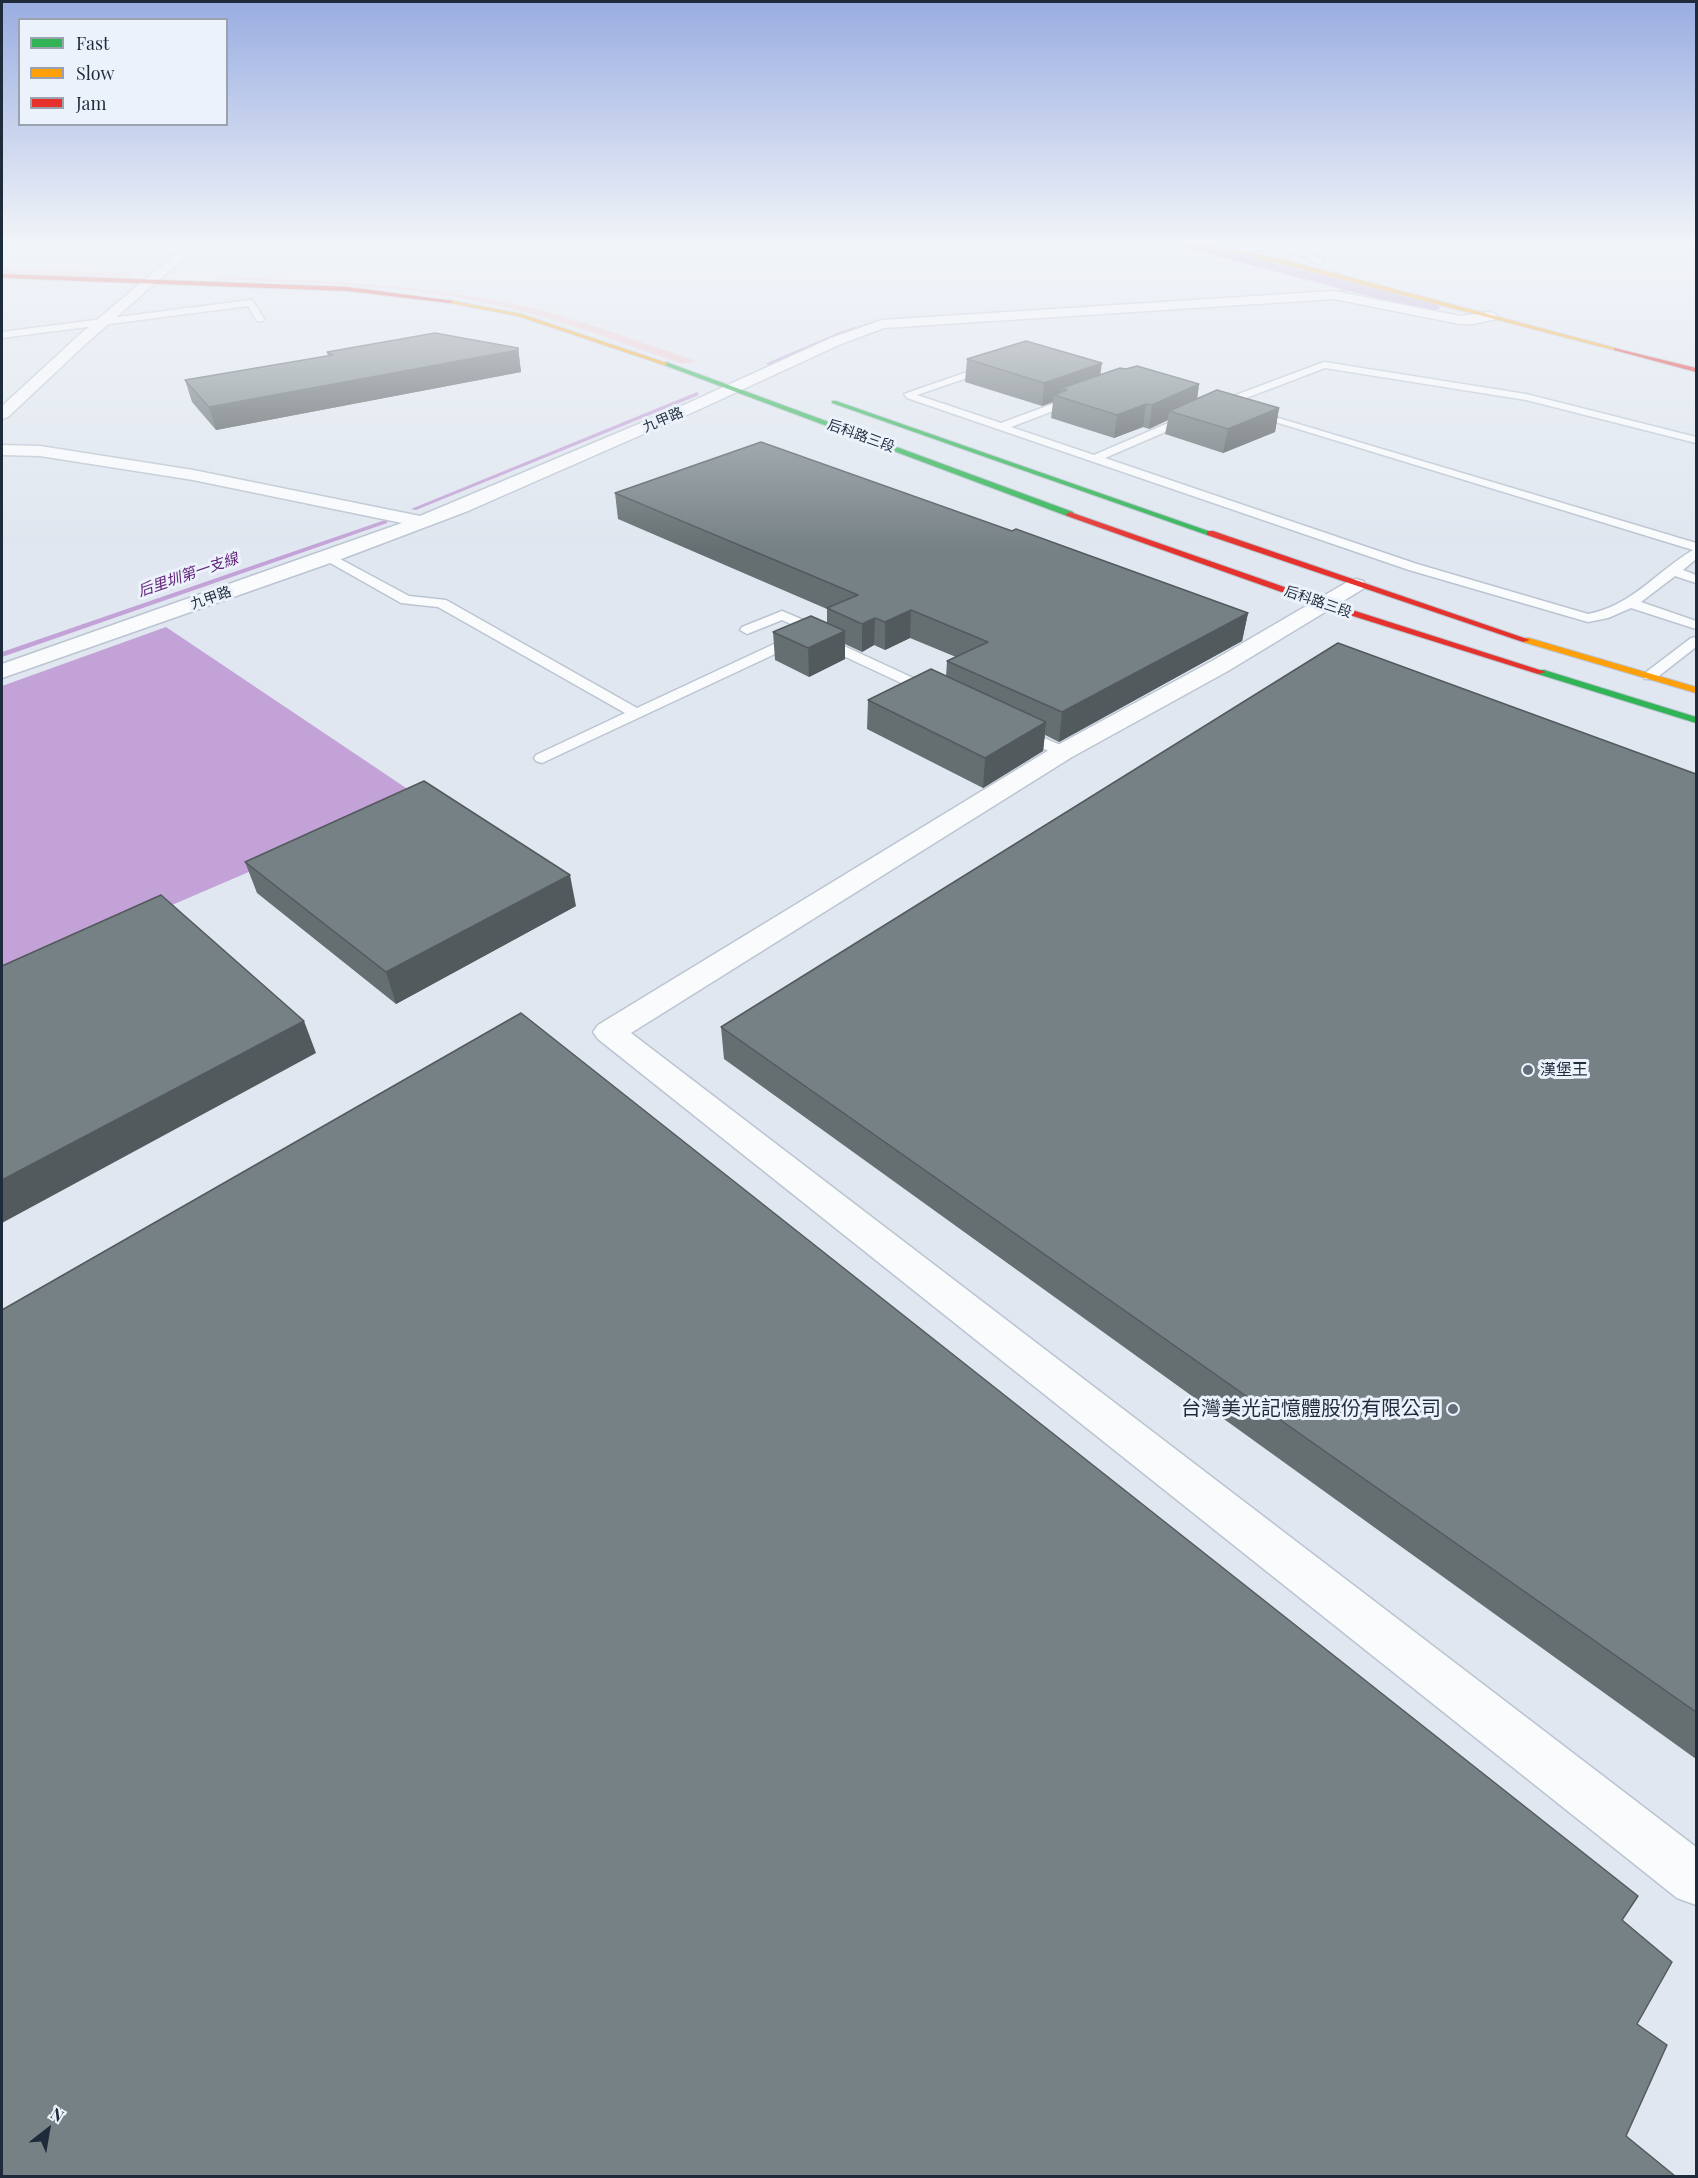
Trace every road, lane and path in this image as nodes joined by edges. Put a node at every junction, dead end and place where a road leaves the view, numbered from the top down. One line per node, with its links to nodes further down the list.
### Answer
1 (77, 346): 15 (street)
2 (616, 346): 10 (street, 后科路三段)
3 (826, 346): 8 (street, 九甲路)
4 (1604, 346): 6 (street)
5 (1000, 364): 16 (lane)
6 (1696, 370)
7 (742, 371): 8 (street)
8 (757, 376): 9 (street); 10 (street, 九甲路)
9 (776, 382)
10 (731, 388): 20 (street, 九甲路); 28 (street, 后科路三段)
11 (1088, 395): 16 (lane)
12 (1198, 398): 14 (lane)
13 (825, 399): 26 (street, 后科路三段)
14 (1221, 404): 17 (lane); 19 (lane); 21 (lane)
15 (2, 414)
16 (1003, 426): 19 (lane)
17 (1696, 440)
18 (2, 450): 20 (street)
19 (1096, 458): 27 (lane)
20 (422, 522): 23 (street, 九甲路)
21 (1696, 547)
22 (1696, 553): 24 (lane)
23 (329, 557): 33 (street, 九甲路); 37 (lane)
24 (1672, 571): 25 (lane); 27 (lane)
25 (1696, 579)
26 (1356, 585): 28 (street); 34 (street, 后科路三段)
27 (1629, 603): 29 (lane)
28 (1324, 604): 38 (street, 后科路三段); 40 (street)
29 (1696, 625)
30 (747, 630): 31 (lane)
31 (807, 634): 36 (lane); 37 (lane)
32 (1696, 641): 34 (lane)
33 (2, 670)
34 (1650, 676): 35 (street, 后科路三段)
35 (1696, 690)
36 (946, 698)
37 (635, 713): 41 (lane)
38 (1696, 720)
39 (1010, 728): 40 (lane)
40 (1063, 752): 42 (street)
41 (542, 758)
42 (1696, 1879)

